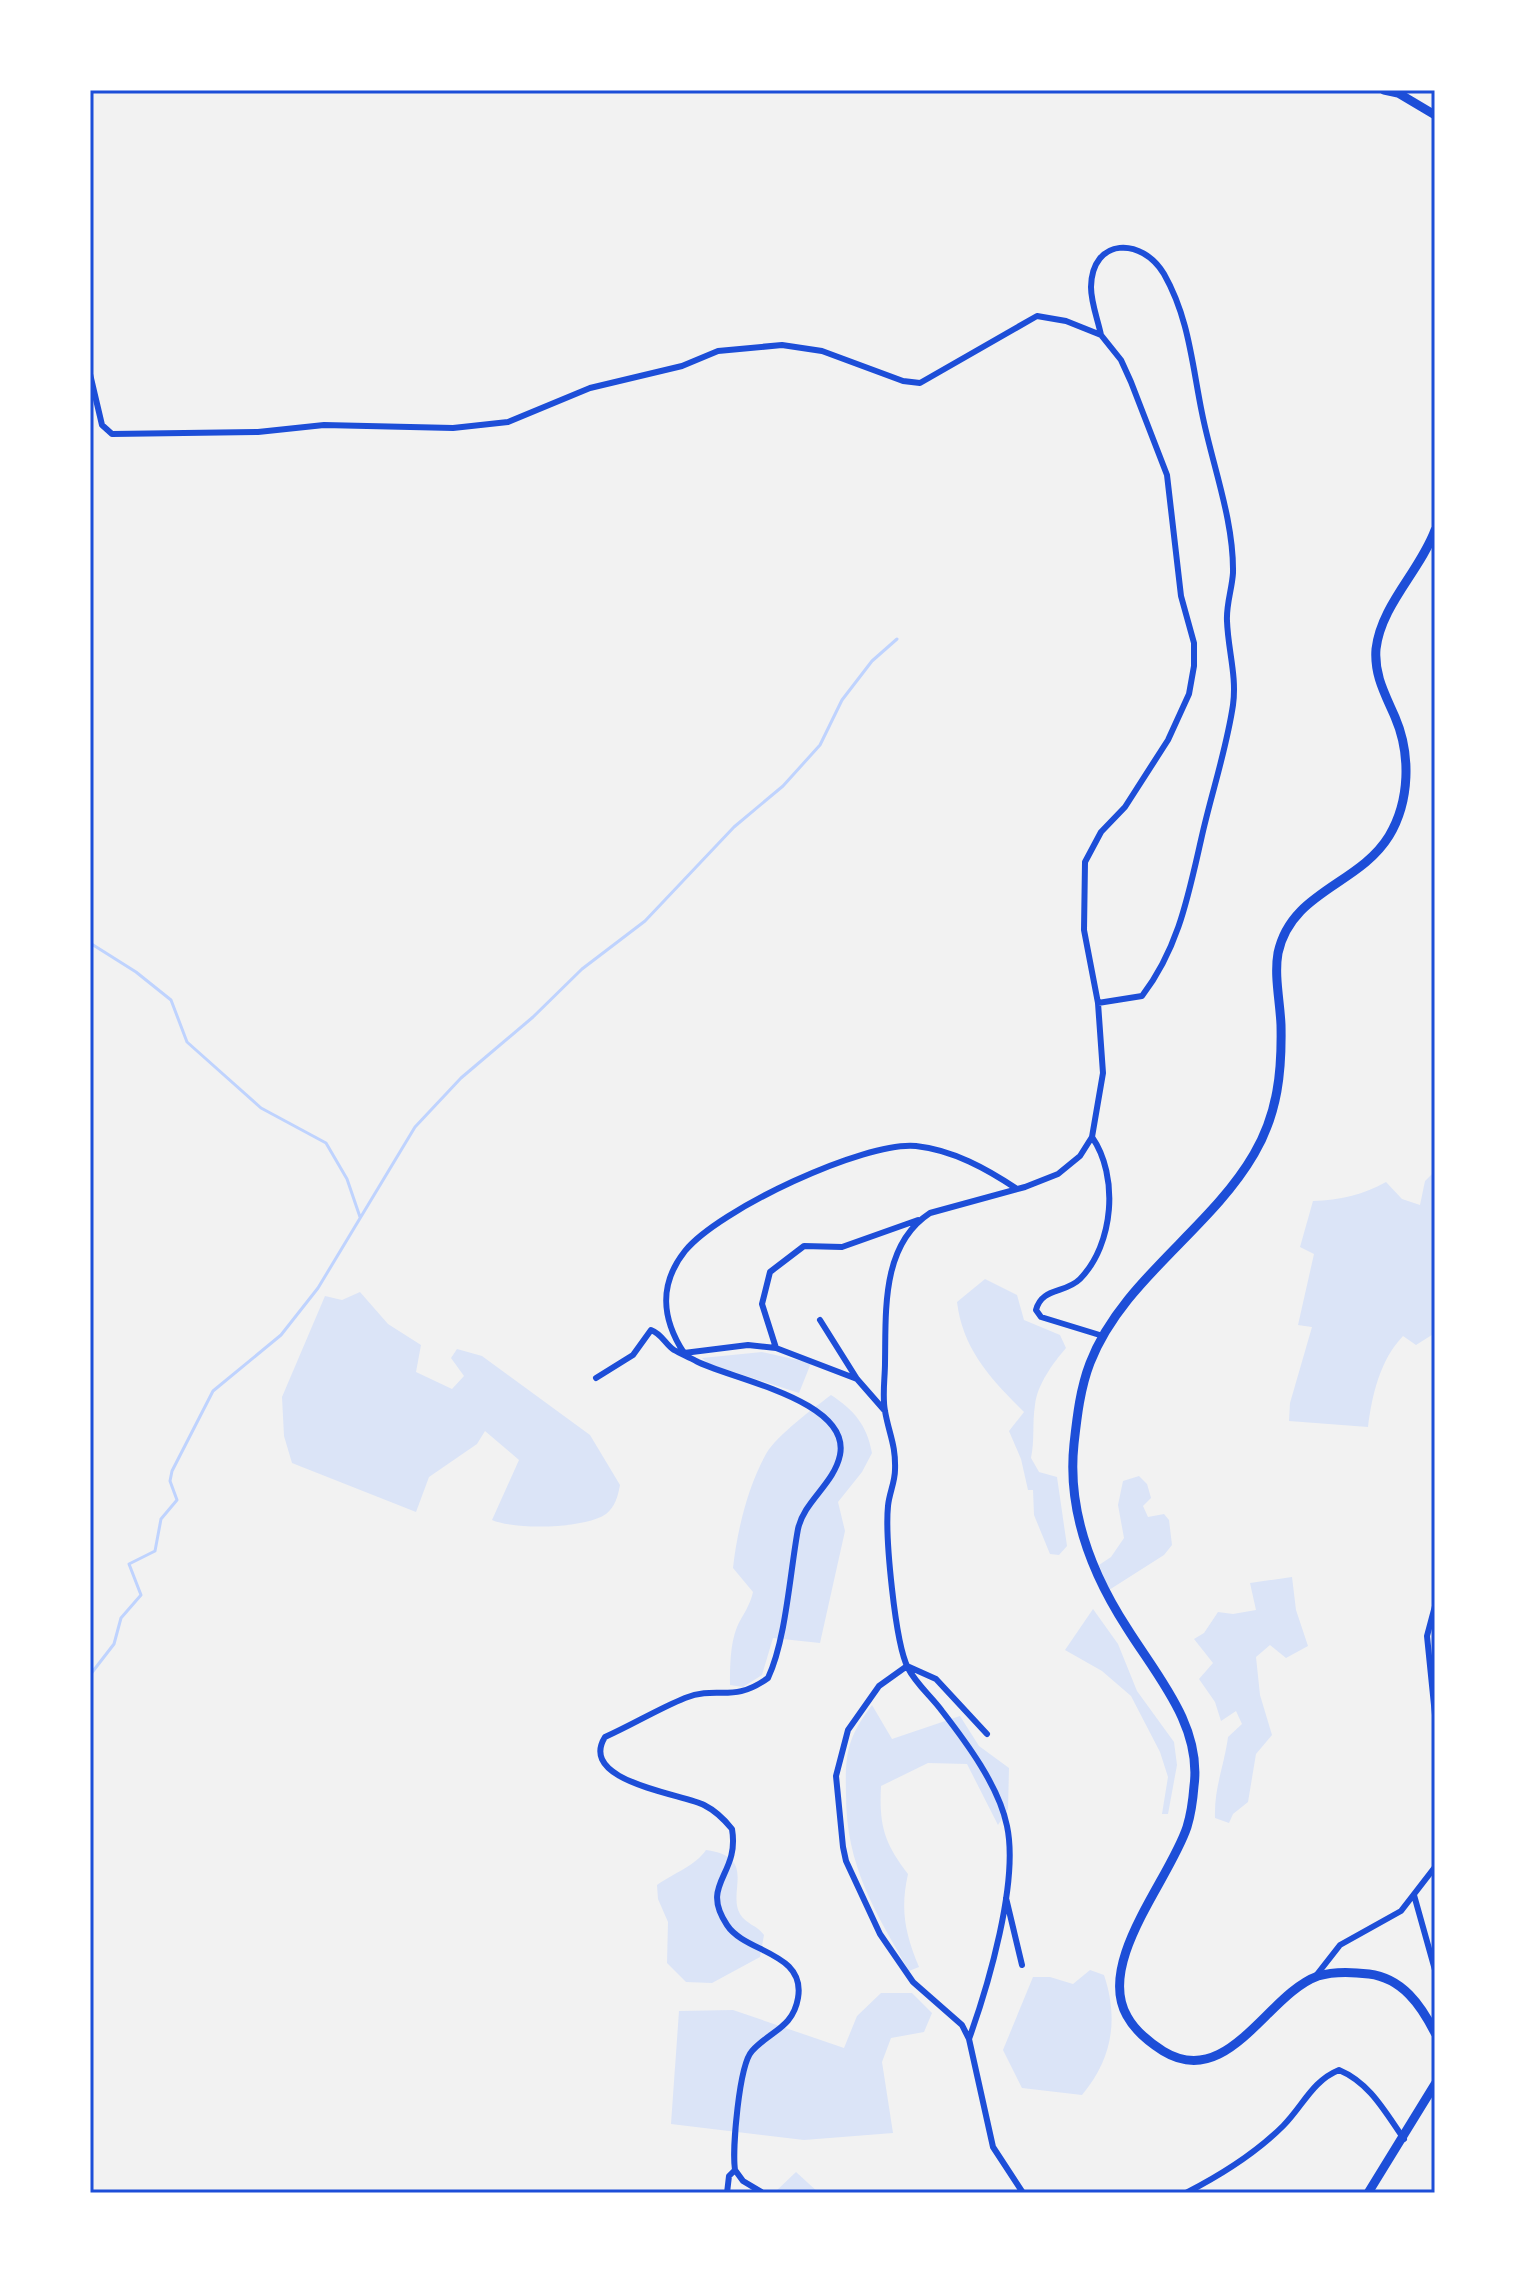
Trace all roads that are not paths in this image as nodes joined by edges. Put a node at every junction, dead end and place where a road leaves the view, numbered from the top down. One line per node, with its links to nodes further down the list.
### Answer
1 (1384, 90): 2 (main road)
2 (1435, 115)
3 (1101, 335): 4 (street); 6 (street); 6 (street)
4 (90, 374)
5 (1435, 530): 11 (main road)
6 (1098, 1003): 7 (street)
7 (1092, 1137): 8 (street); 11 (street)
8 (1017, 1189): 9 (street); 13 (street)
9 (918, 1220): 12 (street); 16 (street)
10 (820, 1320): 15 (street)
11 (1103, 1336): 26 (main road)
12 (776, 1348): 13 (street); 15 (street)
13 (684, 1353): 14 (street); 31 (street)
14 (596, 1378)
15 (857, 1379): 16 (street)
16 (885, 1411): 18 (street)
17 (1435, 1606): 19 (street)
18 (907, 1666): 20 (street); 22 (street); 28 (street)
19 (1435, 1715)
20 (987, 1734)
21 (1435, 1867): 23 (street)
22 (1005, 1894): 24 (street); 28 (street)
23 (1414, 1895): 25 (street); 26 (street)
24 (1022, 1965)
25 (1435, 1970)
26 (1315, 1977): 27 (main road)
27 (1435, 2033)
28 (969, 2039): 34 (street)
29 (1435, 2084): 30 (main road)
30 (1404, 2139): 35 (street); 36 (main road)
31 (735, 2170): 32 (street); 33 (street)
32 (727, 2193)
33 (763, 2193)
34 (1023, 2193)
35 (1186, 2193)
36 (1368, 2193)

